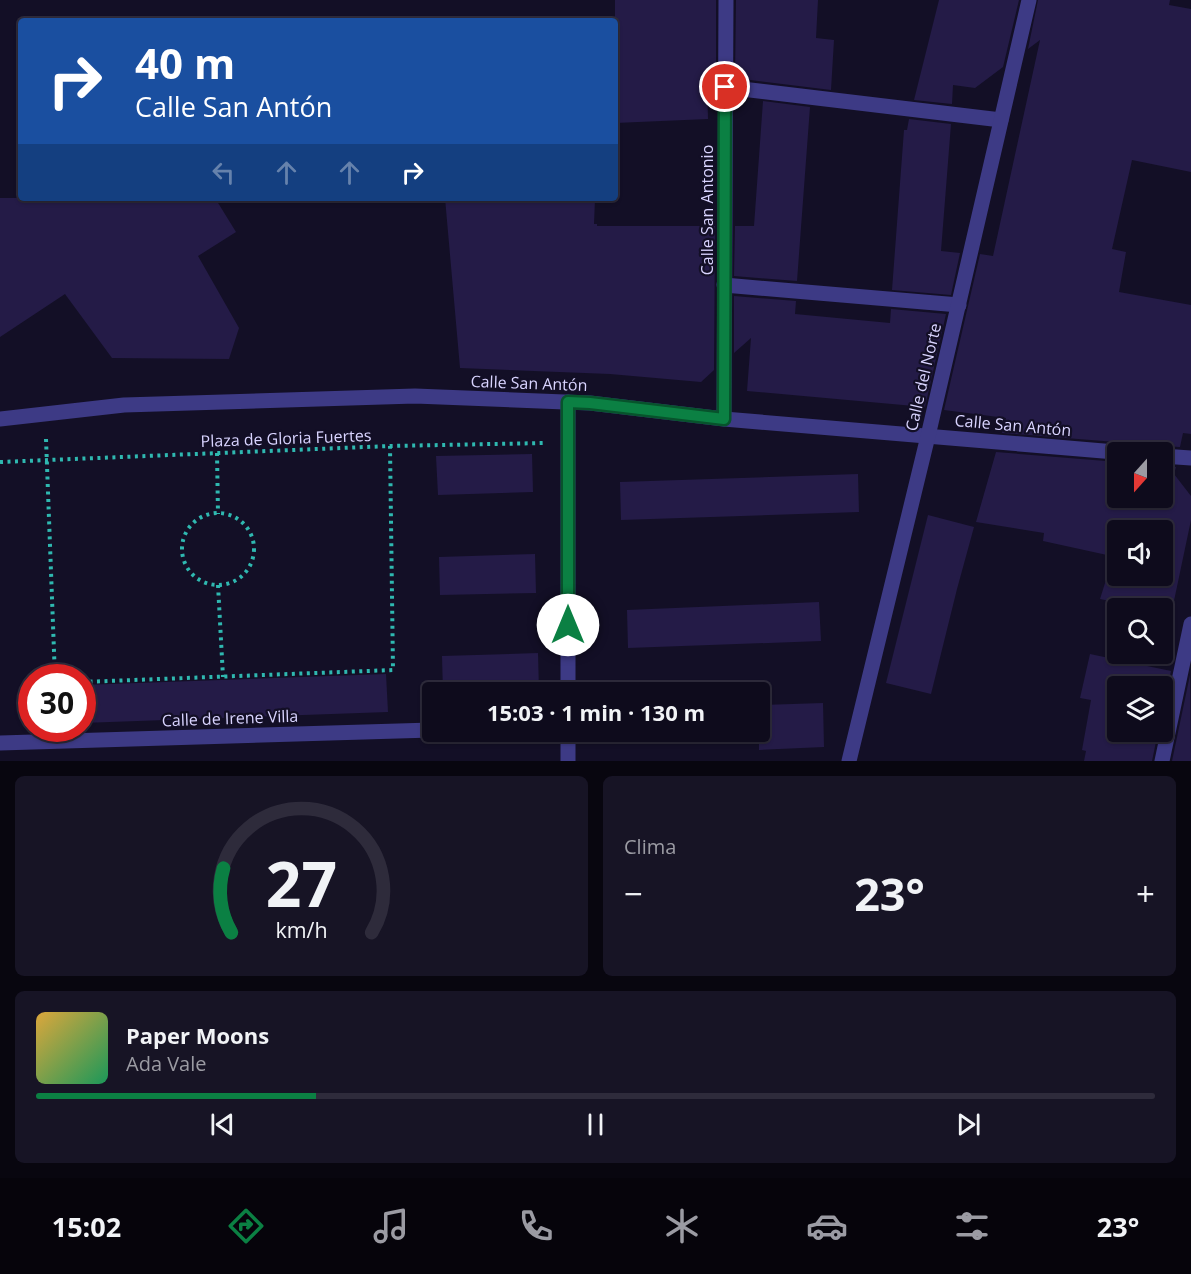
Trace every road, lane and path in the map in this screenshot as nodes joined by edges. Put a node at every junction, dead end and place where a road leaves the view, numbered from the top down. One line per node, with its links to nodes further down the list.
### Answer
1 (726, 0): 3 (street, Calle San Antonio)
2 (1029, 0): 4 (street, Calle del Norte)
3 (725, 87): 4 (street); 5 (street, Calle San Antonio)
4 (1001, 120): 6 (street, Calle del Norte)
5 (724, 285): 6 (street); 9 (street, Calle San Antonio)
6 (959, 304): 10 (street, Calle del Norte)
7 (568, 402): 8 (street, Calle San Antón); 9 (street, Calle San Antón); 11 (street)
8 (0, 419)
9 (724, 419): 10 (street, Calle San Antón)
10 (928, 436): 13 (street, Calle San Antón); 30 (street, Calle del Norte)
11 (568, 443): 12 (path); 25 (street)
12 (390, 446): 14 (path, Plaza de Gloria Fuertes); 23 (path, Plaza de Gloria Fuertes)
13 (1107, 451)
14 (217, 453): 17 (path, Plaza de Gloria Fuertes); 19 (path)
15 (1173, 457): 16 (street)
16 (1191, 458)
17 (47, 460): 18 (path, Plaza de Gloria Fuertes); 22 (path)
18 (0, 462)
19 (218, 514): 20 (path); 20 (path)
20 (218, 585): 23 (path)
21 (1191, 624): 31 (street)
22 (54, 664)
23 (223, 677): 24 (path, Plaza de Gloria Fuertes)
24 (96, 682)
25 (568, 682)
26 (422, 730): 28 (street, Calle de Irene Villa)
27 (568, 742): 29 (street)
28 (0, 743)
29 (568, 761)
30 (849, 761)
31 (1162, 761)

